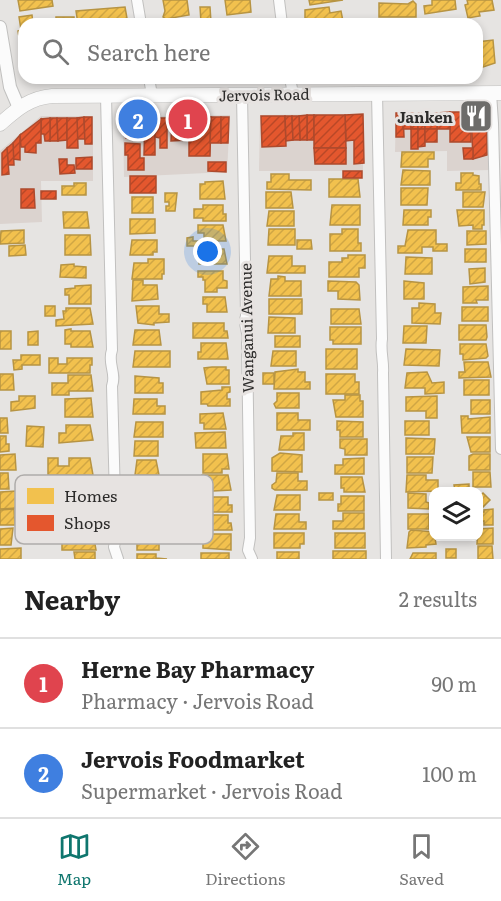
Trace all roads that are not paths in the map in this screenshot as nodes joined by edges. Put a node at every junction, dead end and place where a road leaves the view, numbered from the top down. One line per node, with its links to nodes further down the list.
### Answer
1 (137, 0): 3 (street)
2 (279, 0): 4 (street)
3 (140, 18)
4 (281, 18)
5 (0, 27): 14 (street)
6 (150, 84): 11 (street)
7 (291, 84): 10 (street)
8 (378, 93): 9 (main road, Jervois Road); 10 (main road, Jervois Road); 21 (street)
9 (496, 93): 16 (street)
10 (293, 94): 12 (main road, Jervois Road)
11 (152, 95): 12 (main road, Jervois Road); 13 (main road, Jervois Road)
12 (242, 95): 20 (street, Wanganui Avenue)
13 (106, 96): 14 (main road, Jervois Road); 17 (street)
14 (19, 108): 15 (main road, Jervois Road)
15 (0, 124)
16 (501, 449)
17 (114, 475)
18 (115, 544): 19 (street)
19 (118, 559)
20 (252, 559)
21 (386, 559)

